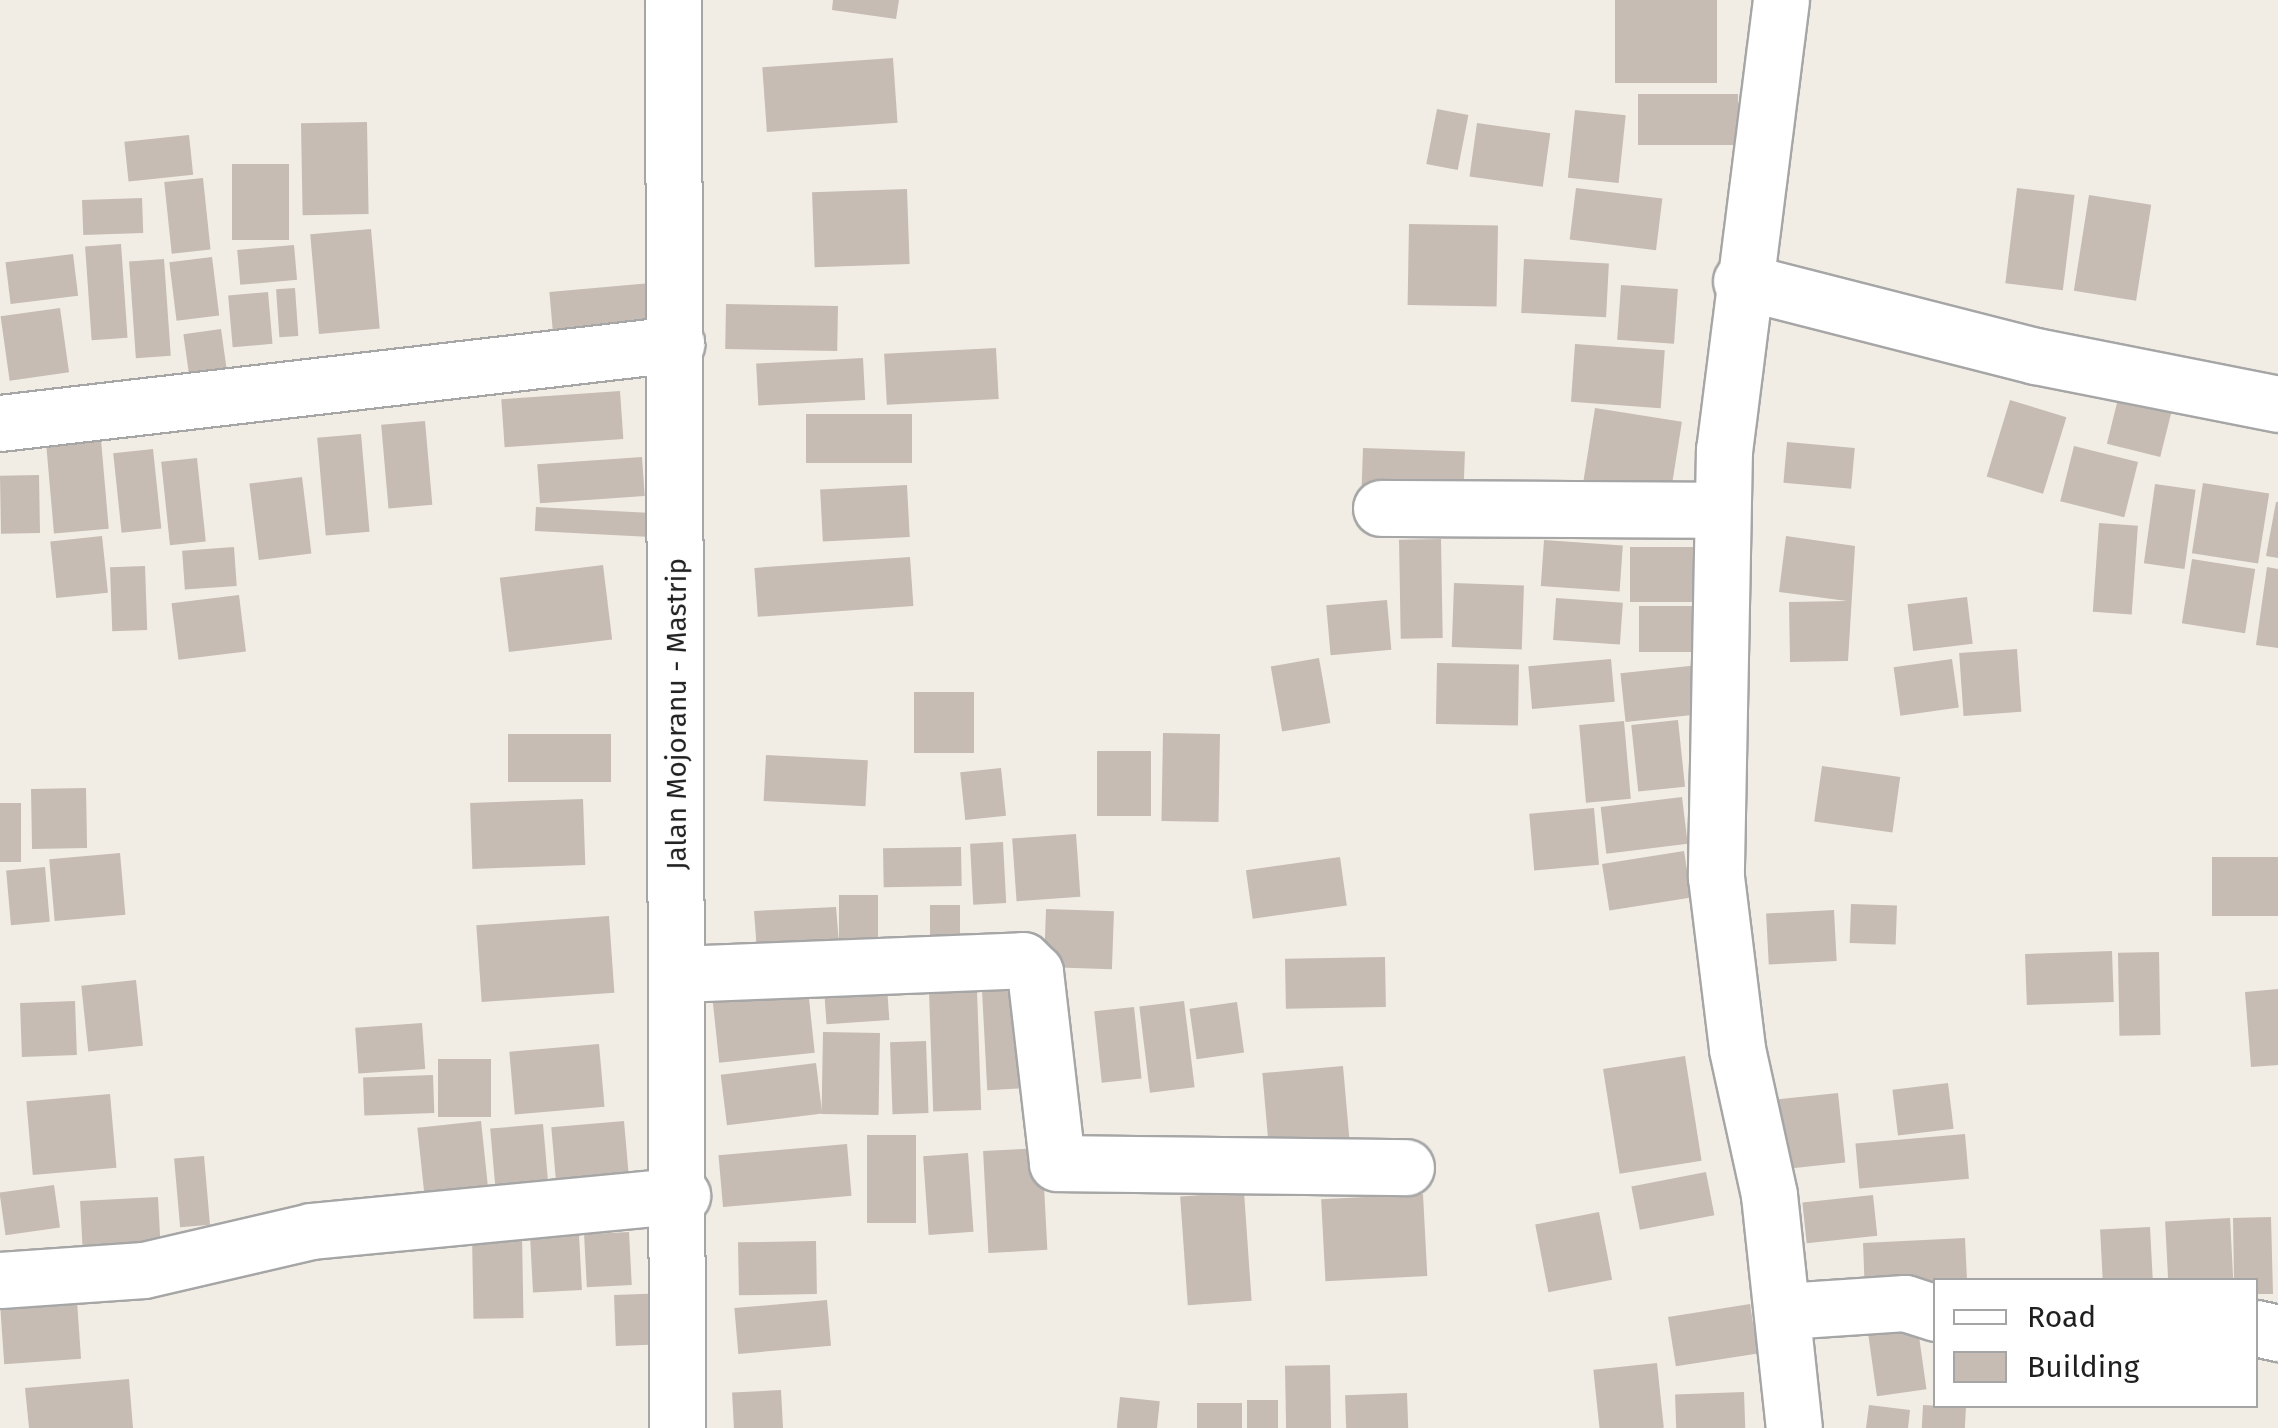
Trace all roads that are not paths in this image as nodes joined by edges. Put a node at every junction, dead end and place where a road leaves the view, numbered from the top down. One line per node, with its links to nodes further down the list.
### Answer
1 (672, 0): 4 (street, Jalan Mojoranu - Mastrip)
2 (1781, 0): 3 (street)
3 (1741, 281): 5 (street); 8 (street)
4 (676, 344): 6 (street); 9 (street, Jalan Mojoranu - Mastrip)
5 (2278, 404)
6 (0, 422)
7 (1381, 508): 8 (street)
8 (1720, 510): 13 (street)
9 (678, 974): 10 (street); 11 (street, Jalan Mojoranu - Mastrip)
10 (1406, 1167)
11 (682, 1195): 12 (street); 15 (street, Jalan Mojoranu - Mastrip)
12 (0, 1280)
13 (1785, 1311): 14 (street); 16 (street)
14 (1933, 1312)
15 (677, 1428)
16 (1794, 1428)

